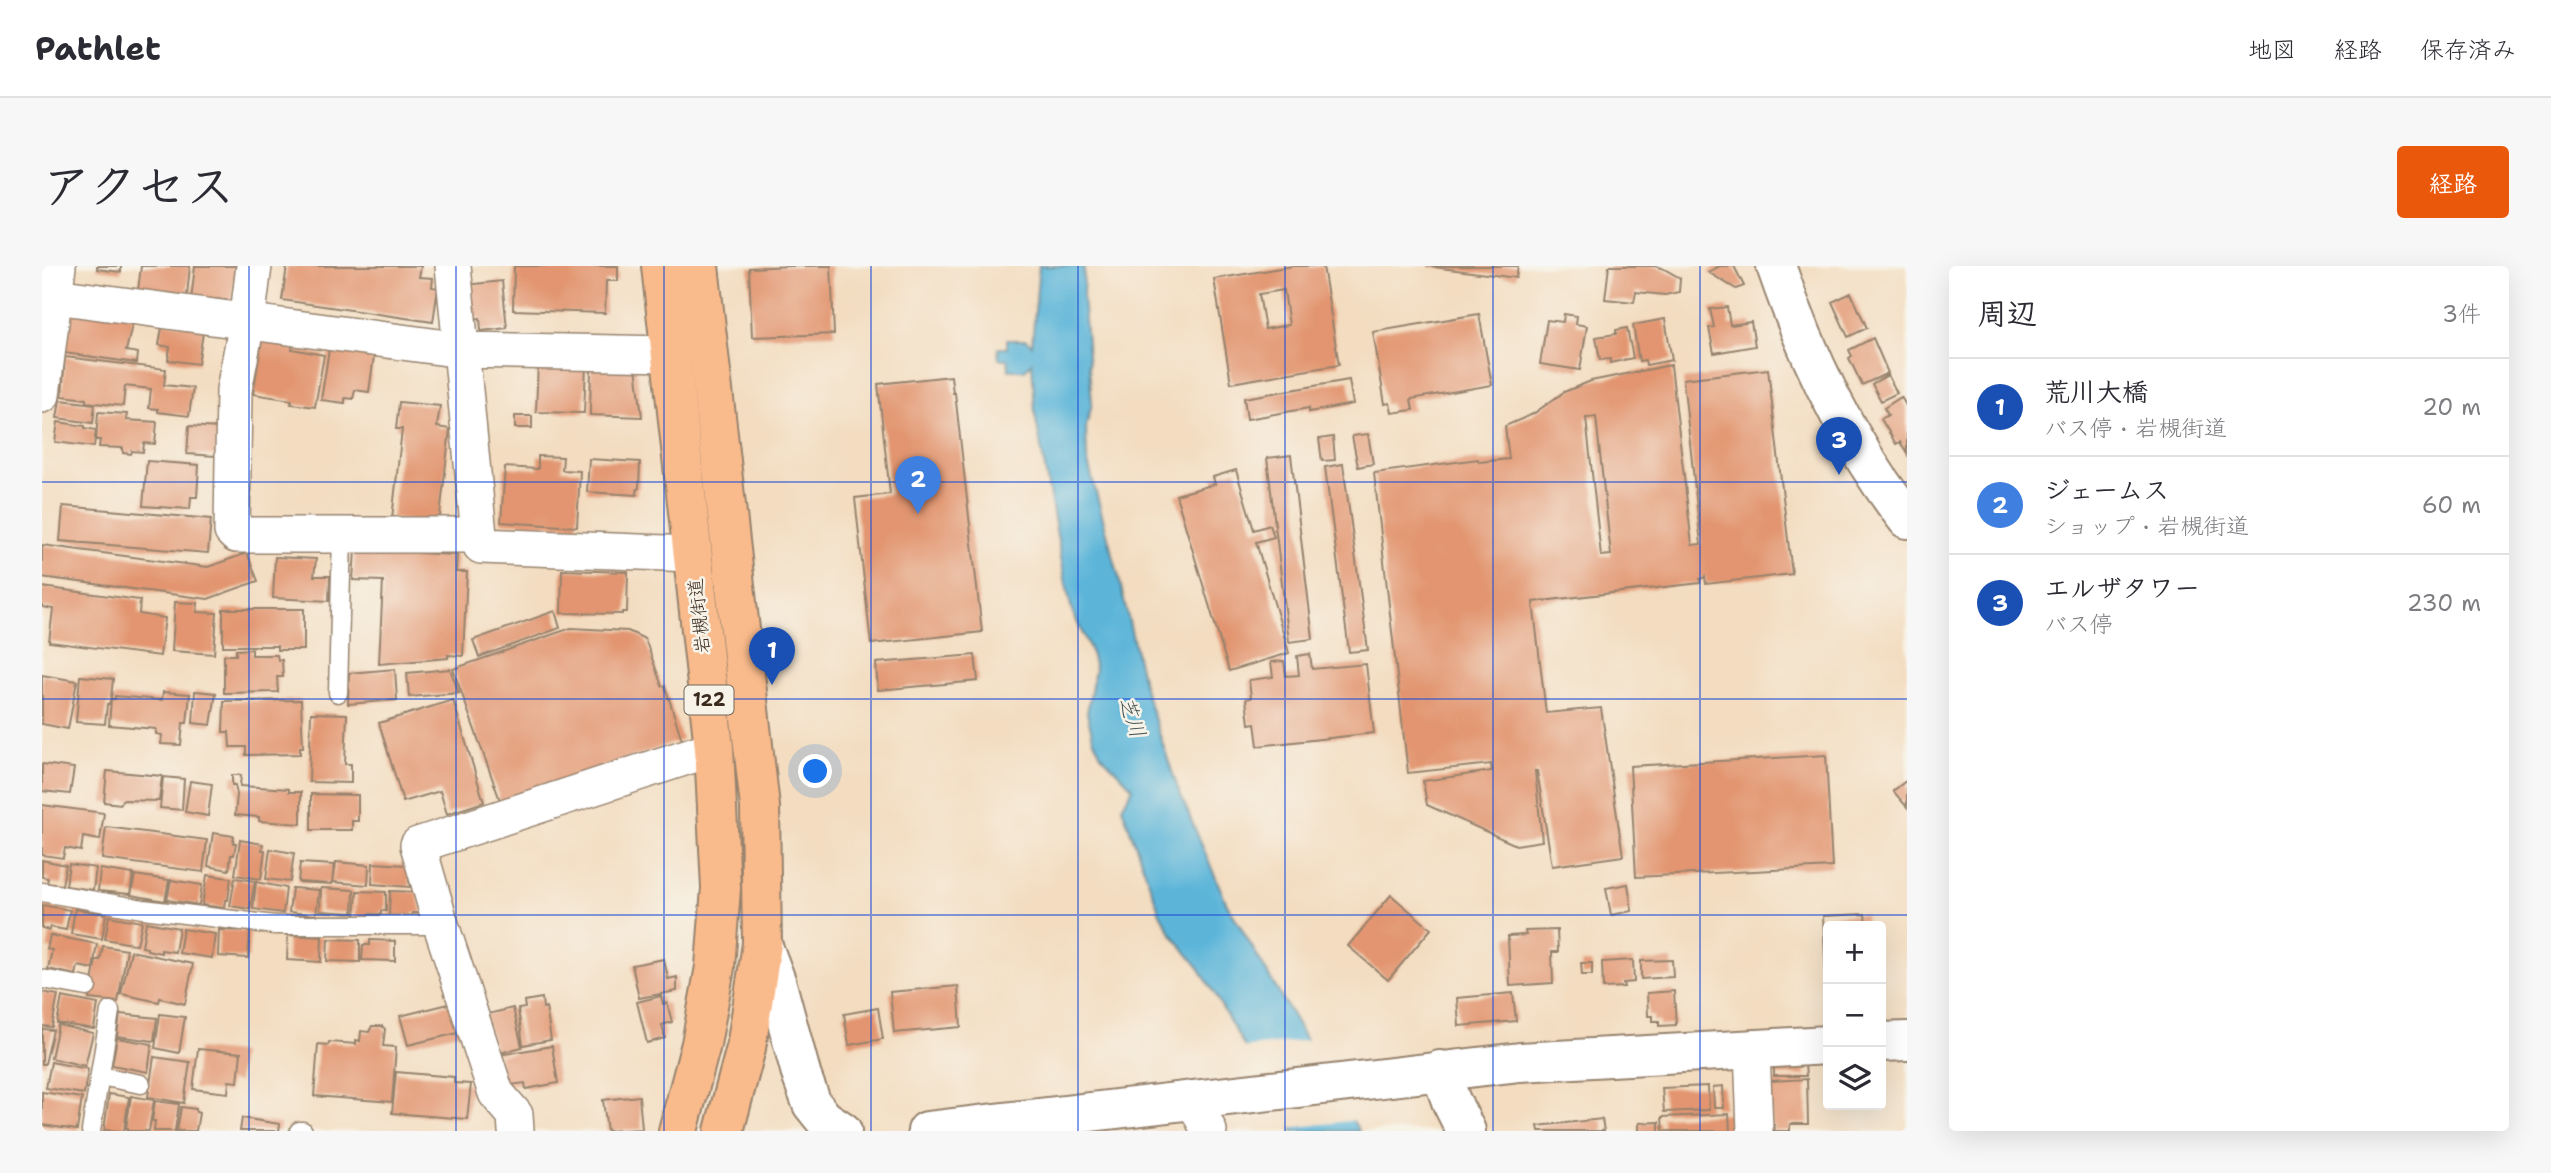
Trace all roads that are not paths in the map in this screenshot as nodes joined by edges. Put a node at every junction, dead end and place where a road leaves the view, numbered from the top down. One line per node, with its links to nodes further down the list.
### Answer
1 (254, 266): 7 (street)
2 (453, 266): 8 (street)
3 (661, 266): 9 (highway, 岩槻街道 / 122)
4 (699, 266): 19 (highway, 岩槻街道 / 122)
5 (1776, 266): 11 (street)
6 (56, 281): 7 (street); 10 (street)
7 (247, 322): 8 (street); 12 (street)
8 (462, 350): 9 (street); 13 (street)
9 (671, 354): 14 (highway, 岩槻街道 / 122)
10 (42, 395)
11 (1907, 519)
12 (342, 535): 13 (street); 15 (lane)
13 (479, 536): 14 (street)
14 (693, 554): 16 (highway, 岩槻街道 / 122)
15 (338, 693)
16 (714, 747): 18 (street); 33 (highway, 岩槻街道 / 122)
17 (42, 892): 18 (lane)
18 (441, 925): 32 (street)
19 (762, 944): 34 (highway, 岩槻街道 / 122); 35 (street)
20 (42, 979): 21 (lane)
21 (88, 987)
22 (110, 1011): 28 (lane)
23 (1907, 1041): 24 (street)
24 (1886, 1042)
25 (1823, 1045): 26 (street)
26 (1752, 1048): 27 (street); 38 (street)
27 (1440, 1070): 30 (street); 37 (street)
28 (100, 1076): 29 (lane); 31 (lane)
29 (141, 1084)
30 (1208, 1109): 36 (street)
31 (91, 1131)
32 (516, 1131)
33 (678, 1131)
34 (724, 1131)
35 (842, 1131)
36 (927, 1131)
37 (1466, 1131)
38 (1755, 1131)

